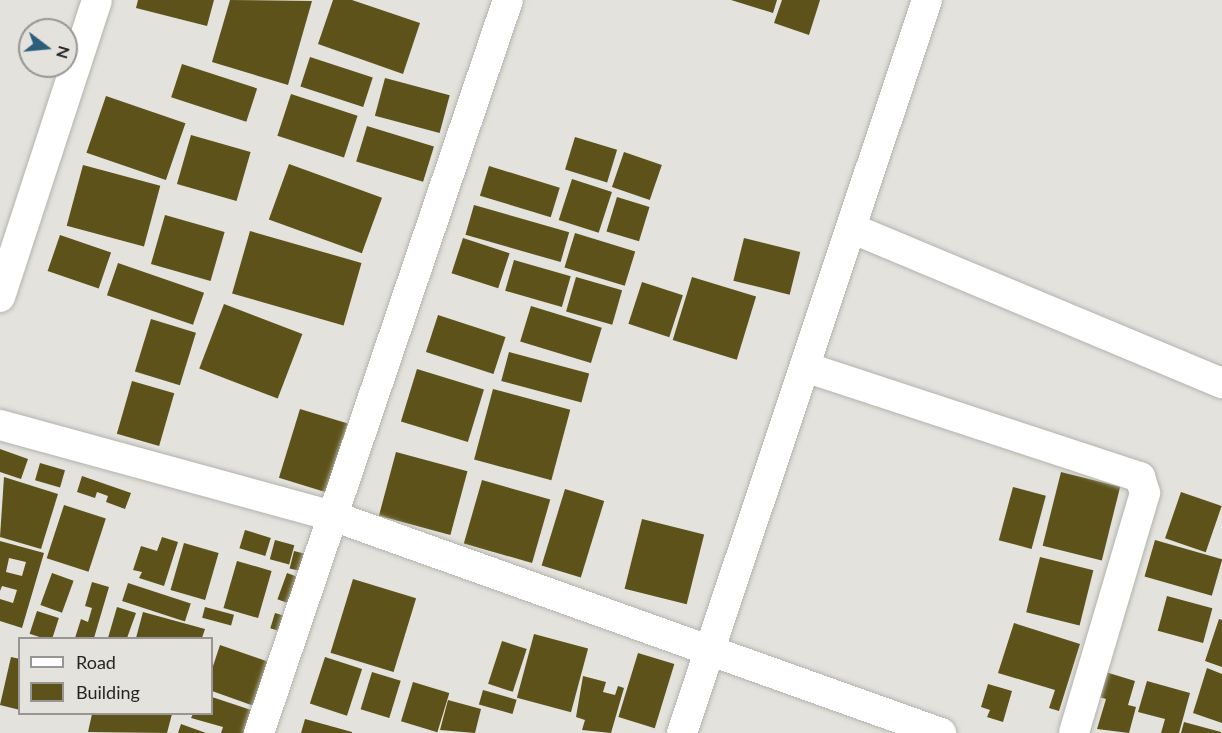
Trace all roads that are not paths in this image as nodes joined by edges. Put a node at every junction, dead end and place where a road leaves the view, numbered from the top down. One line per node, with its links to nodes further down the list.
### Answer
1 (97, 0): 5 (street)
2 (508, 0): 9 (street)
3 (927, 0): 4 (street)
4 (851, 228): 6 (street); 7 (street)
5 (0, 297)
6 (805, 367): 10 (street); 14 (street)
7 (1222, 383)
8 (0, 425): 9 (street)
9 (330, 516): 10 (street); 11 (street)
10 (707, 650): 12 (street); 13 (street)
11 (259, 733)
12 (682, 733)
13 (940, 733)
14 (1074, 733)

